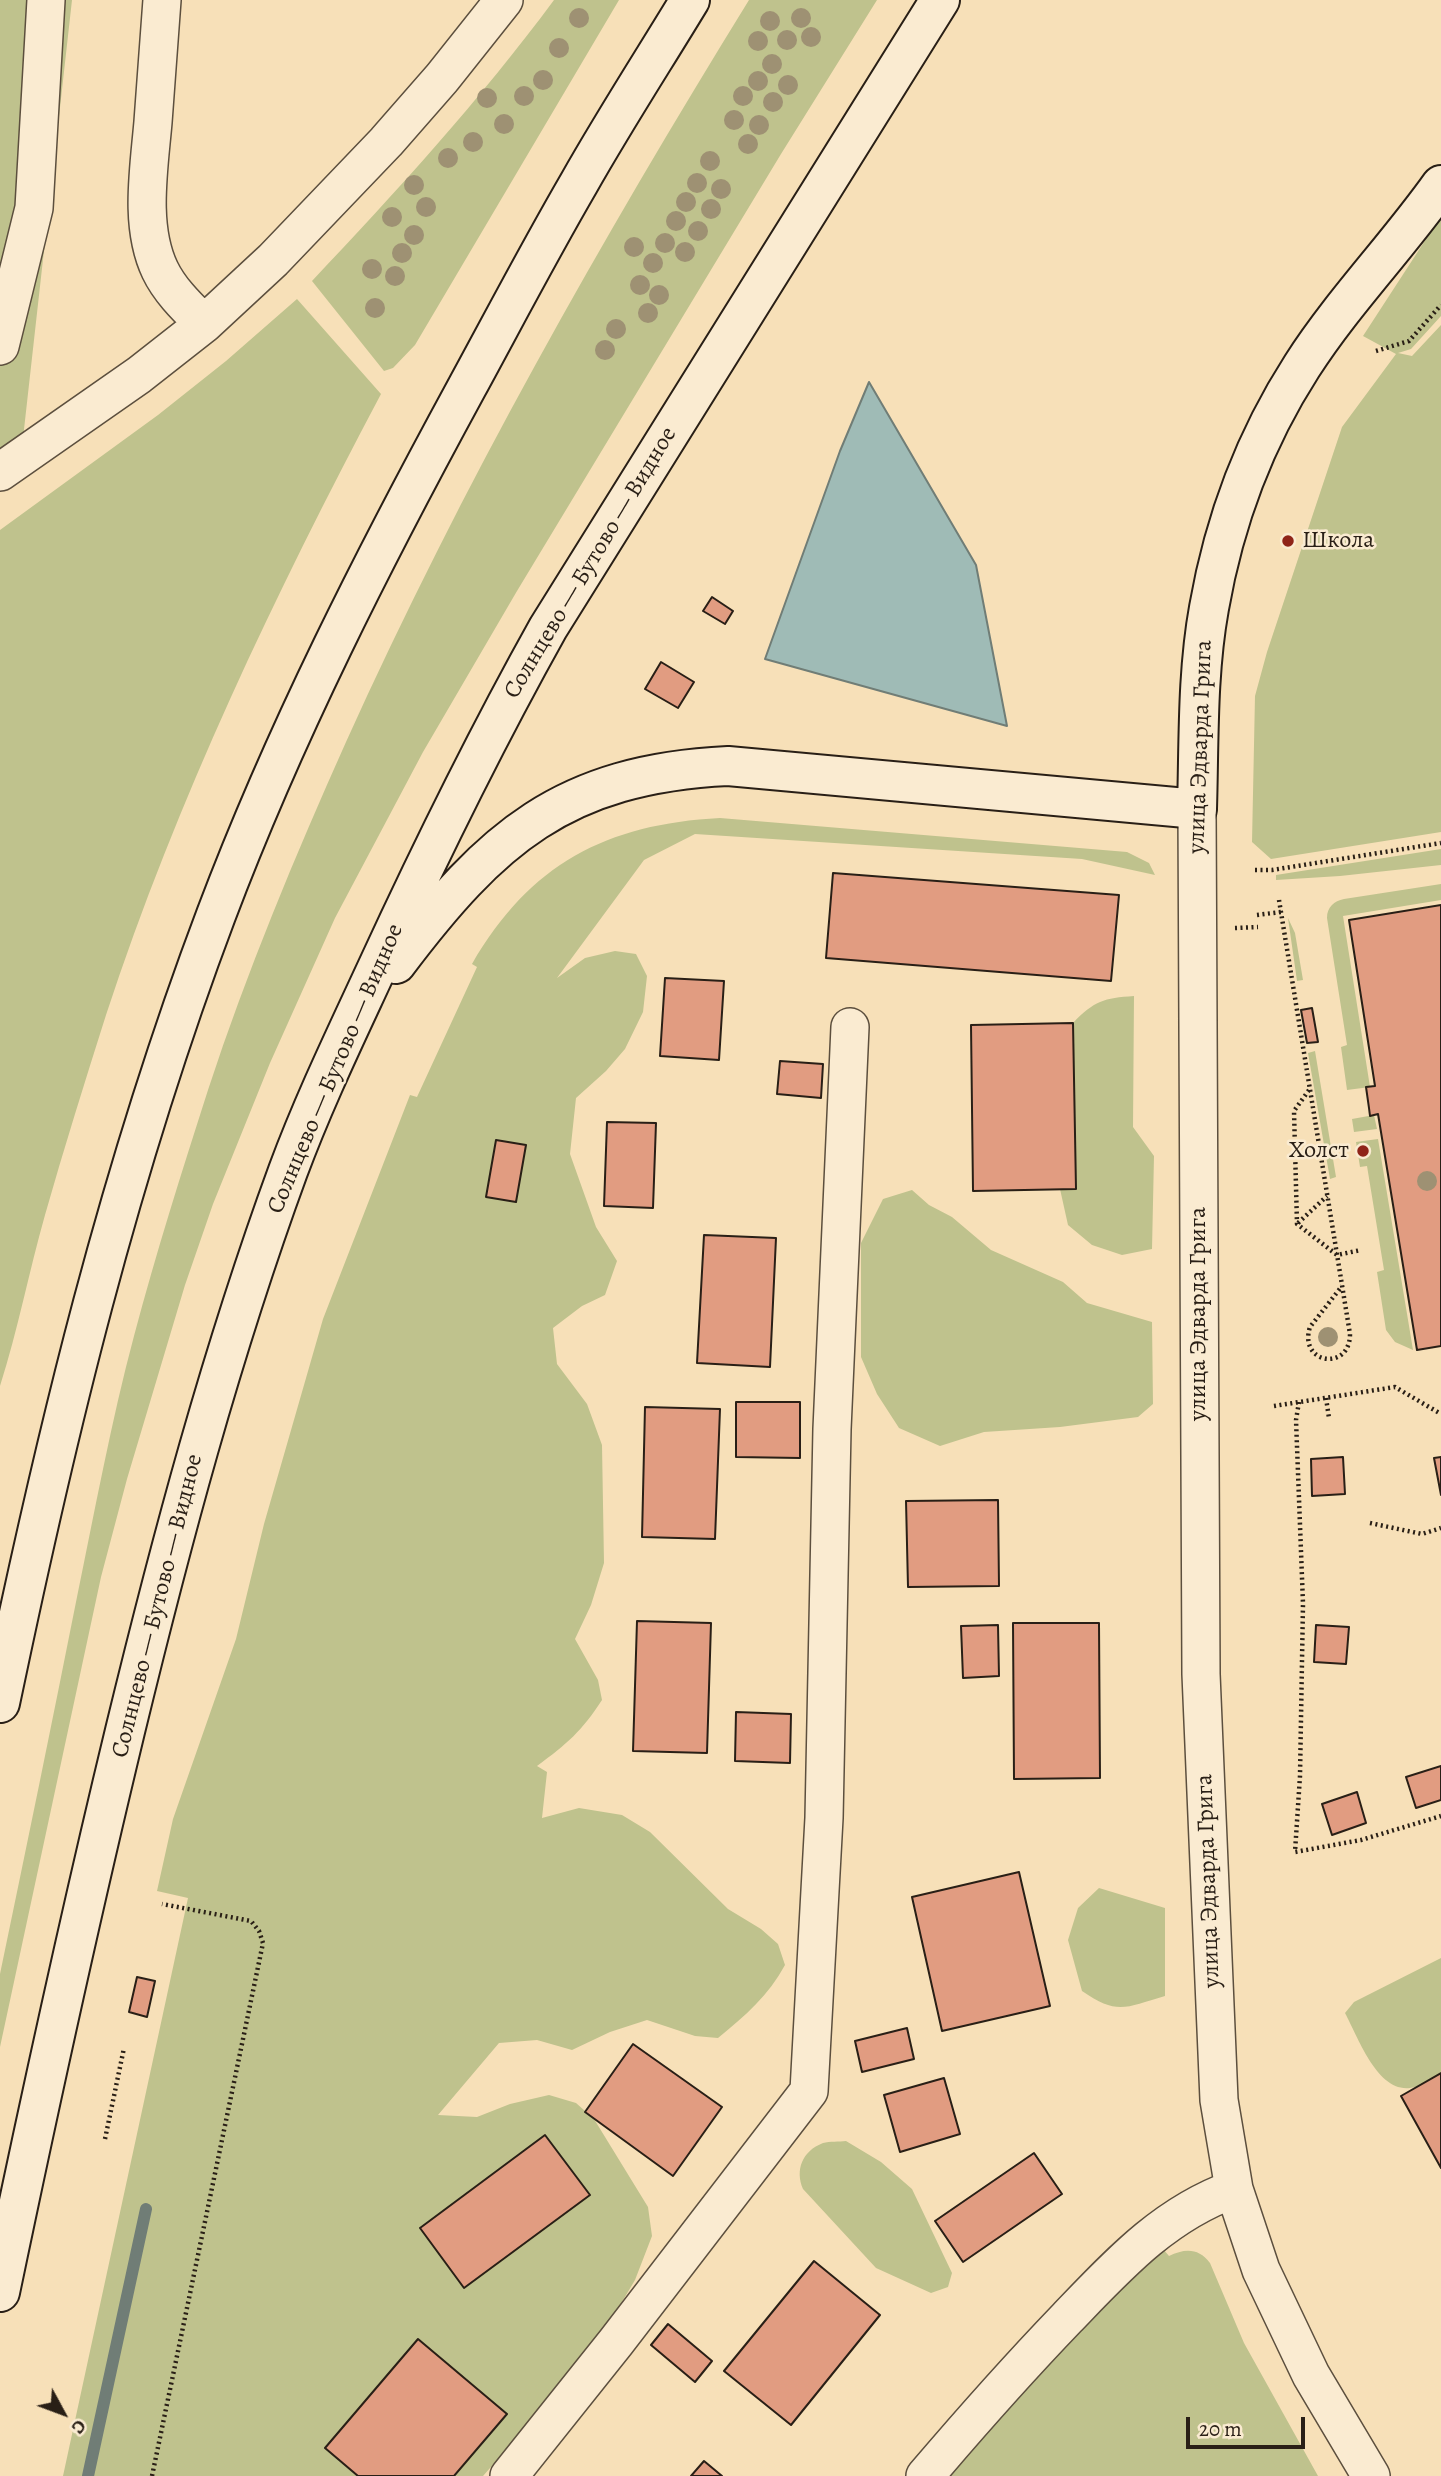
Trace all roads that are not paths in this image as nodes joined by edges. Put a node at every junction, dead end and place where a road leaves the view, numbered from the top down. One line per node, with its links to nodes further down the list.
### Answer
1 (47, 0): 8 (street)
2 (162, 0): 7 (street)
3 (504, 0): 7 (street)
4 (690, 0): 13 (main road)
5 (940, 0): 12 (main road, Солнцево — Бутово — Видное)
6 (1441, 185): 10 (main road, улица Эдварда Грига)
7 (204, 324): 9 (street)
8 (0, 346)
9 (0, 472)
10 (1196, 809): 12 (main road); 14 (street, улица Эдварда Грига)
11 (850, 1027): 16 (street)
12 (330, 1068): 15 (main road, Солнцево — Бутово — Видное)
13 (0, 1703)
14 (1234, 2189): 17 (street); 18 (street, улица Эдварда Грига)
15 (0, 2292)
16 (509, 2476)
17 (925, 2476)
18 (1371, 2476)

